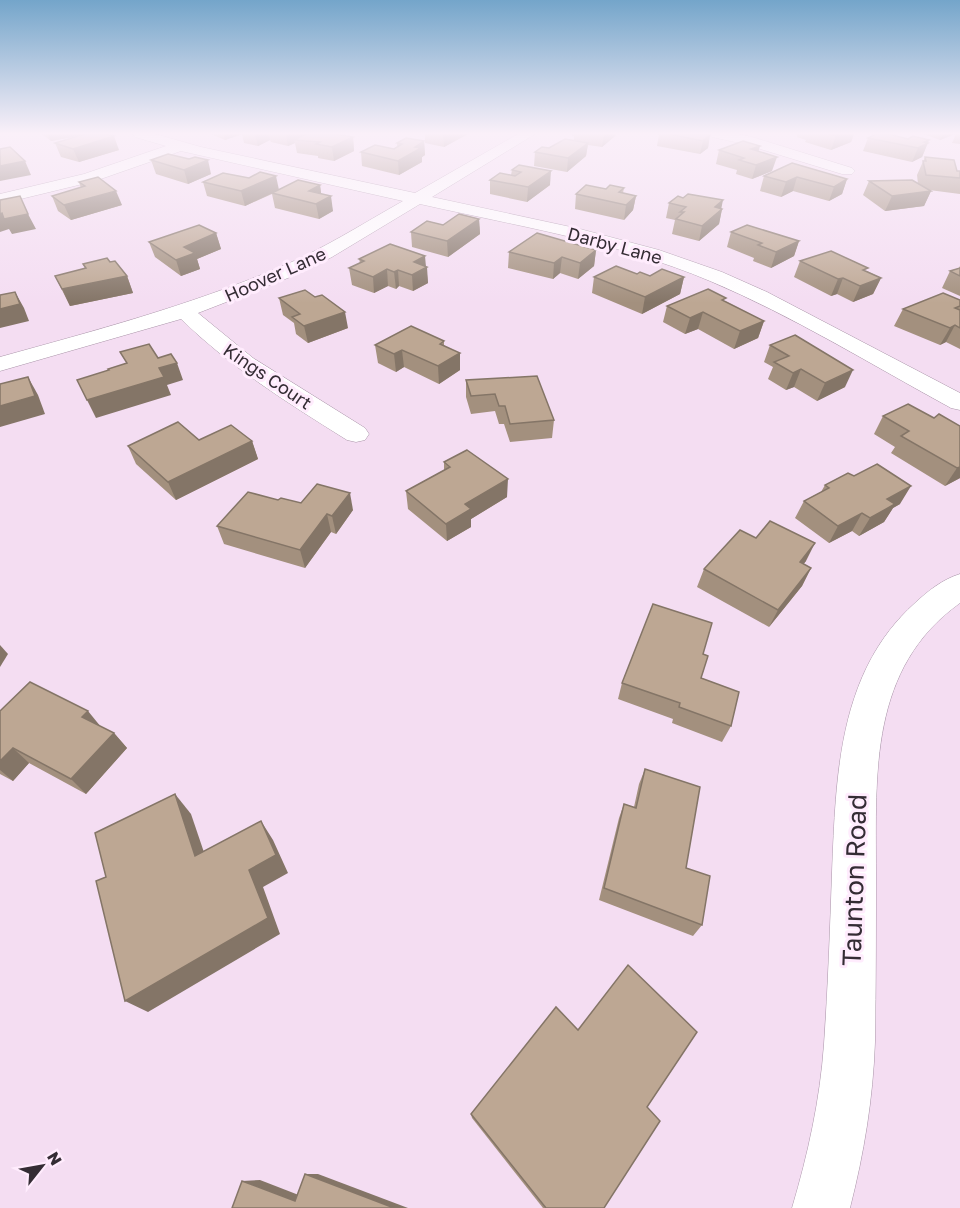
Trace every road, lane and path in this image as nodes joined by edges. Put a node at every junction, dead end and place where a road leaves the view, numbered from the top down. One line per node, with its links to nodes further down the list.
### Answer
1 (36, 190): 4 (street)
2 (378, 190): 5 (street, Darby Lane)
3 (433, 190): 5 (street, Hoover Lane)
4 (0, 199)
5 (418, 199): 6 (street, Hoover Lane); 8 (street, Darby Lane)
6 (185, 312): 7 (street, Hoover Lane); 9 (street, Kings Court)
7 (0, 364)
8 (960, 403)
9 (356, 434)
10 (960, 585): 11 (street, Taunton Road)
11 (821, 1208)

